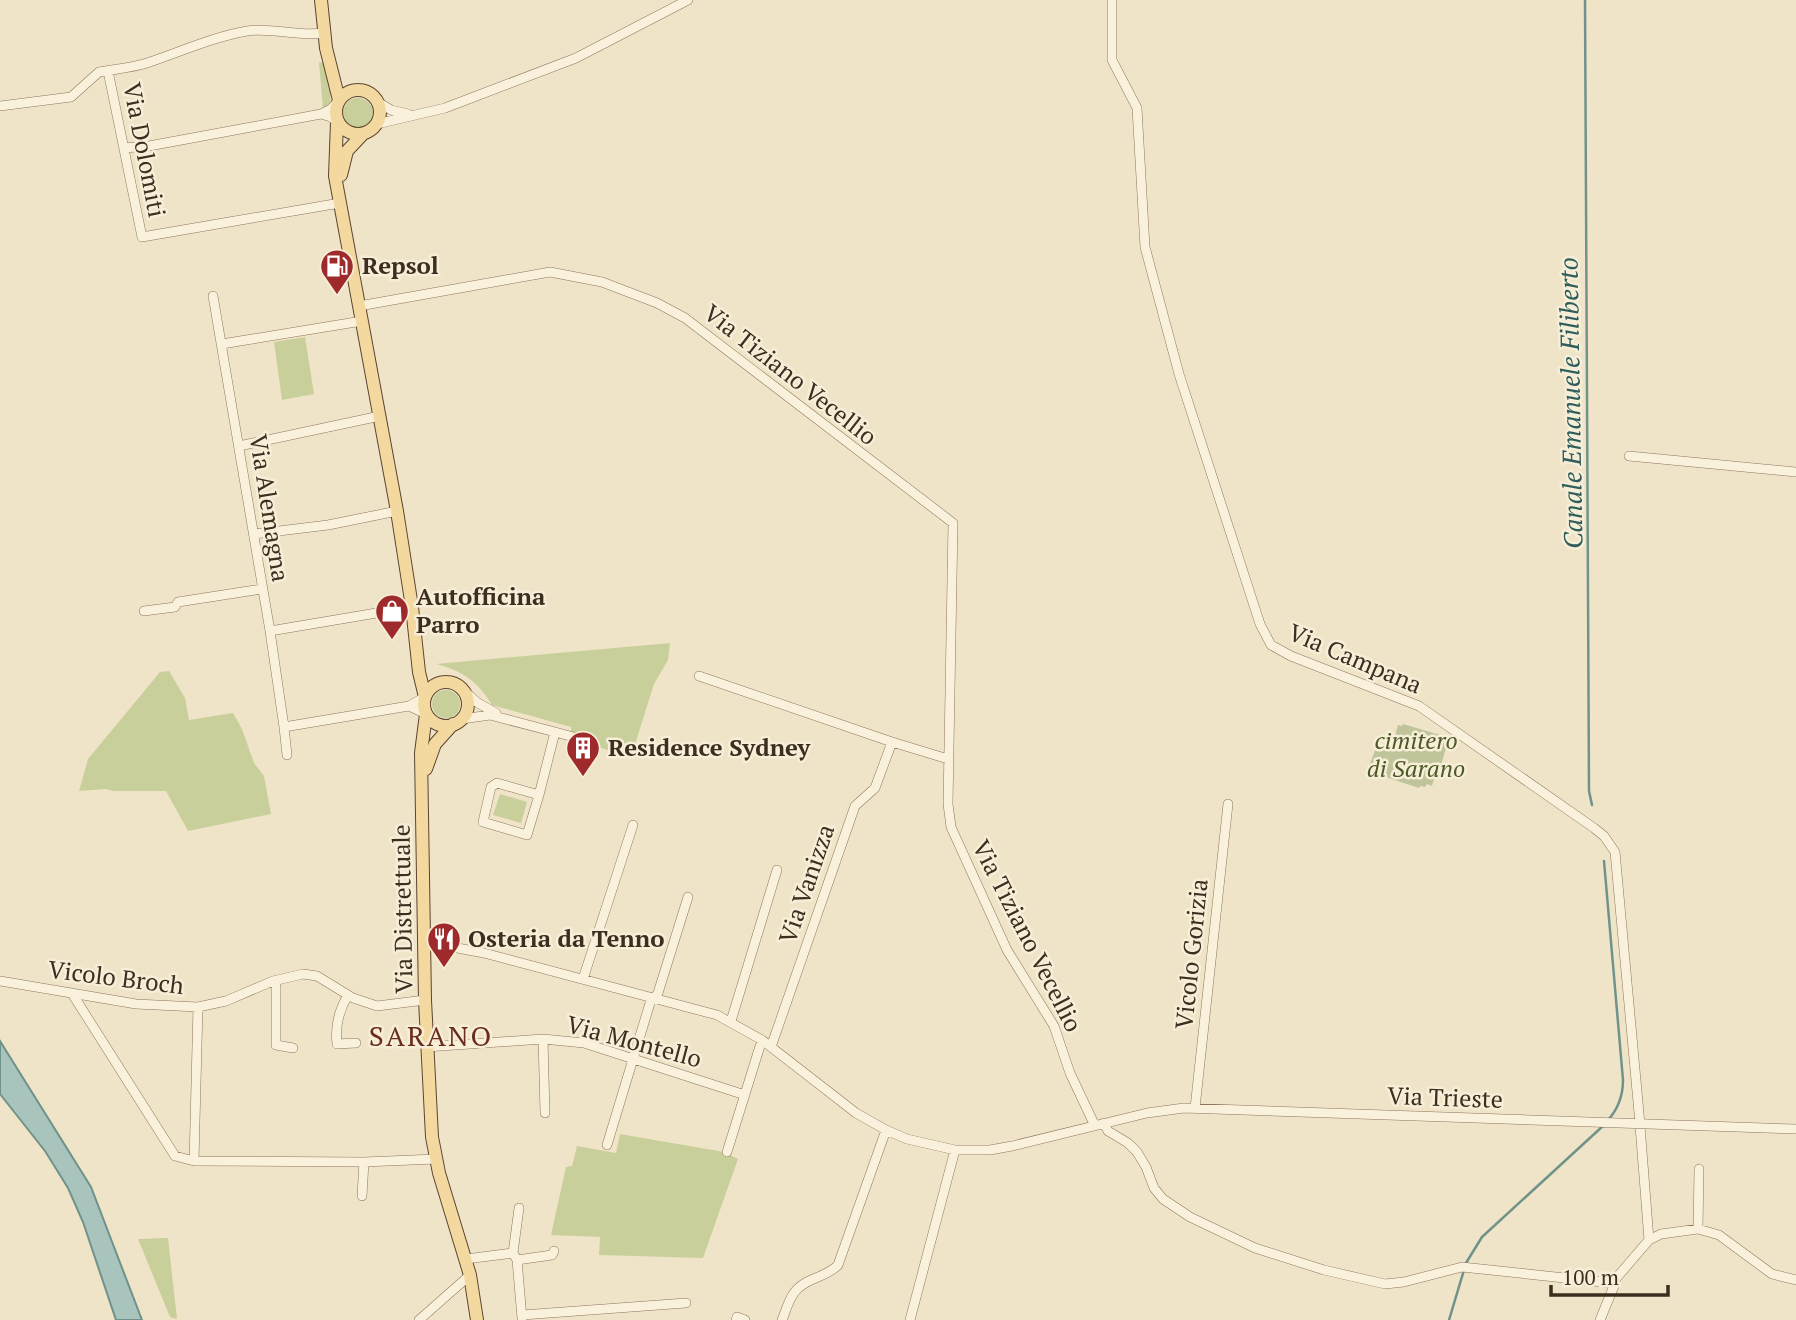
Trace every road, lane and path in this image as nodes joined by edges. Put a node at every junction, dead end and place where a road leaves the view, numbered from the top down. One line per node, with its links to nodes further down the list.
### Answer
1 (321, 0): 4 (main road)
2 (688, 0): 12 (street)
3 (1112, 0): 74 (street, Via Campana)
4 (323, 33): 5 (main road); 6 (street)
5 (328, 61): 7 (main road); 8 (main road)
6 (108, 71): 10 (street); 16 (street, Via Dolomiti)
7 (358, 90): 8 (main road); 9 (main road)
8 (339, 100): 11 (street); 13 (main road)
9 (378, 102): 12 (street); 14 (main road)
10 (0, 106)
11 (321, 114): 13 (street); 16 (street)
12 (413, 114): 14 (street)
13 (337, 122): 15 (main road); 17 (main road)
14 (377, 124): 15 (main road)
15 (363, 134): 17 (main road)
16 (124, 148): 17 (street, Via Dolomiti)
17 (340, 199): 19 (main road)
18 (213, 296): 21 (street, Via Alemagna)
19 (359, 306): 20 (main road); 46 (street, Via Tiziano Vecellio)
20 (362, 321): 21 (street); 22 (main road)
21 (222, 344): 23 (street, Via Alemagna)
22 (380, 416): 23 (street); 26 (main road)
23 (239, 446): 27 (street, Via Alemagna)
24 (1629, 456): 25 (street)
25 (1796, 472)
26 (397, 511): 27 (street); 29 (main road)
27 (254, 534): 28 (street, Via Alemagna)
28 (262, 589): 30 (street); 31 (street, Via Alemagna)
29 (412, 607): 31 (street); 32 (main road)
30 (144, 611)
31 (270, 631): 41 (street, Via Alemagna)
32 (417, 648): 34 (main road); 36 (main road)
33 (699, 676): 44 (street)
34 (440, 682): 35 (main road); 36 (main road)
35 (463, 690): 39 (street); 40 (main road)
36 (425, 697): 37 (street); 38 (main road)
37 (409, 706): 38 (street); 41 (street)
38 (426, 714): 40 (main road); 47 (main road, Via Distrettuale)
39 (504, 717): 40 (street); 42 (street)
40 (457, 721): 47 (main road)
41 (284, 727): 45 (street, Via Alemagna)
42 (555, 732): 43 (street); 48 (street)
43 (588, 741)
44 (892, 742): 46 (street); 67 (street, Via Vanizza)
45 (287, 755)
46 (948, 759): 73 (street, Via Tiziano Vecellio)
47 (422, 786): 53 (main road, Via Distrettuale)
48 (539, 794): 48 (street)
49 (1228, 804): 71 (street, Vicolo Gorizia)
50 (633, 825): 54 (street)
51 (777, 870): 62 (street, Via Vanizza)
52 (688, 897): 59 (street)
53 (425, 944): 54 (street); 60 (main road, Via Distrettuale)
54 (583, 979): 59 (street)
55 (0, 981): 57 (street, Vicolo Broch)
56 (273, 981): 58 (street, Vicolo Broch); 61 (street, Vicolo Broch); 68 (street)
57 (73, 995): 61 (street, Vicolo Broch); 81 (street)
58 (348, 995): 60 (street, Vicolo Broch); 64 (street)
59 (654, 998): 62 (street); 69 (street)
60 (425, 1000): 66 (main road, Via Distrettuale)
61 (198, 1007): 81 (street)
62 (731, 1021): 67 (street)
63 (543, 1039): 66 (street, Via Montello); 69 (street, Via Montello); 72 (street)
64 (356, 1043)
65 (760, 1046): 70 (street)
66 (426, 1047): 80 (main road, Via Distrettuale)
67 (771, 1047): 76 (street)
68 (293, 1048)
69 (634, 1058): 70 (street, Via Montello); 77 (street)
70 (746, 1095): 79 (street)
71 (1195, 1108): 73 (street, Via Trieste); 74 (street, Via Trieste)
72 (545, 1113)
73 (1100, 1124): 78 (street); 93 (street, Via Tiziano Vecellio)
74 (1640, 1125): 75 (street, Via Trieste); 87 (street, Via Campana)
75 (1796, 1129)
76 (886, 1130): 78 (street); 100 (street)
77 (607, 1144)
78 (955, 1150): 101 (street)
79 (727, 1152)
80 (436, 1159): 82 (street); 90 (main road, Via Distrettuale)
81 (194, 1161): 82 (street)
82 (363, 1162): 84 (street)
83 (1699, 1169): 86 (street)
84 (362, 1196)
85 (519, 1208): 89 (street)
86 (1698, 1229): 87 (street); 92 (street)
87 (1648, 1240): 93 (street)
88 (554, 1251): 89 (street)
89 (515, 1256): 90 (street); 95 (street)
90 (466, 1259): 91 (main road, Via Distrettuale)
91 (470, 1275): 96 (street); 97 (main road, Via Distrettuale)
92 (1796, 1280)
93 (1607, 1282): 102 (street); 103 (street)
94 (686, 1303): 95 (street)
95 (522, 1318)
96 (419, 1320)
97 (477, 1320)
98 (736, 1320): 99 (street)
99 (745, 1320)
100 (782, 1320)
101 (910, 1320)
102 (1595, 1320)
103 (1600, 1320)

